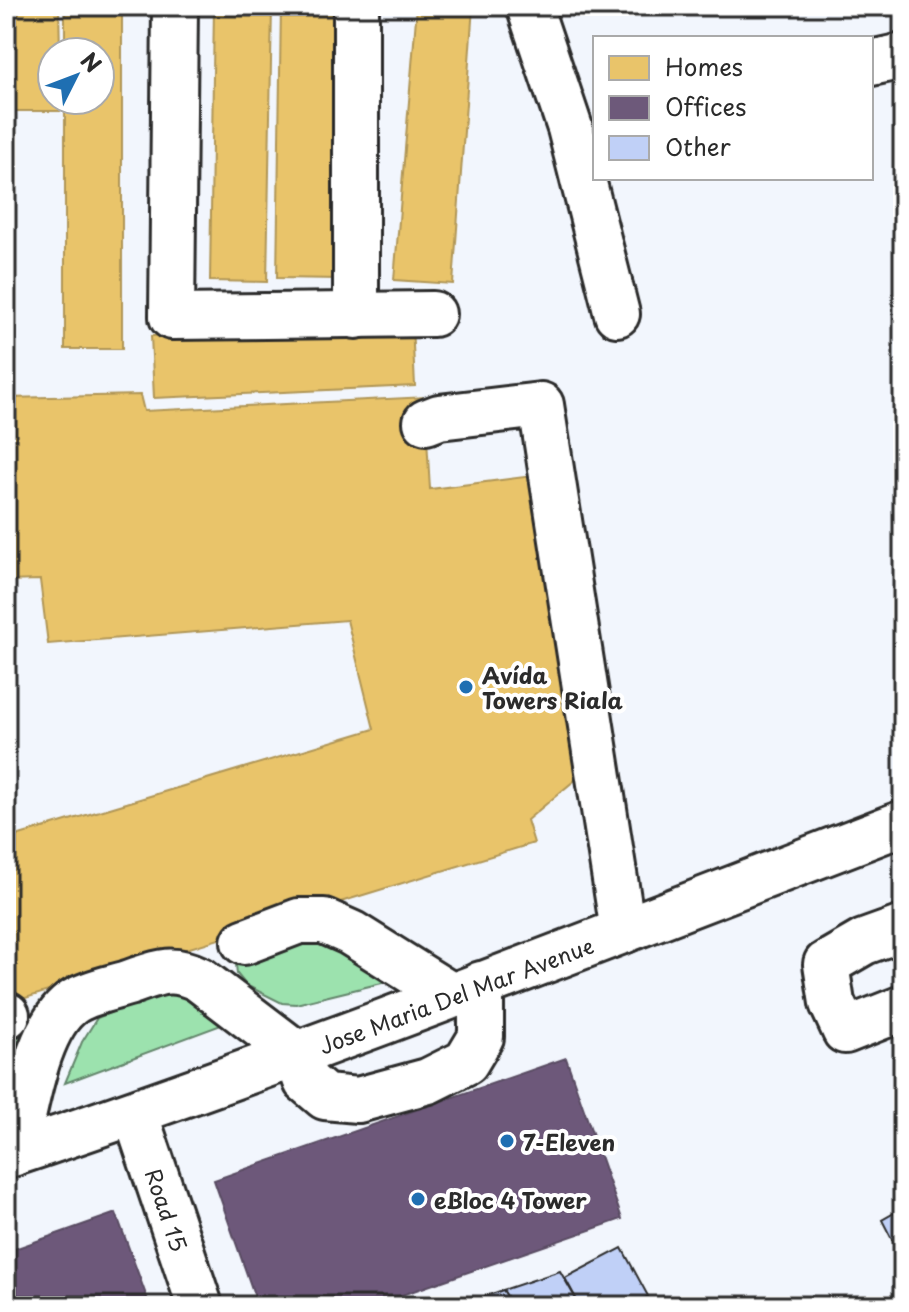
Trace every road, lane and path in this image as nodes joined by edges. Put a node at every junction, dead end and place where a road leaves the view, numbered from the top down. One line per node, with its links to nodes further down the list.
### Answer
1 (175, 6): 9 (street)
2 (356, 6): 9 (street)
3 (529, 6): 6 (street)
4 (903, 56): 5 (street)
5 (873, 63)
6 (583, 125): 8 (street)
7 (433, 314): 9 (street)
8 (617, 314)
9 (356, 316)
10 (426, 422): 13 (street)
11 (903, 823): 13 (street, Jose Maria Del Mar Avenue)
12 (903, 928): 16 (street)
13 (623, 931): 15 (street, Jose Maria Del Mar Avenue)
14 (244, 942): 15 (street)
15 (466, 989): 17 (street, Jose Maria Del Mar Avenue); 17 (street)
16 (903, 1008)
17 (296, 1053): 18 (street, Jose Maria Del Mar Avenue); 19 (street)
18 (135, 1113): 19 (street, Jose Maria Del Mar Avenue); 20 (street, Road 15)
19 (10, 1155)
20 (200, 1306)

